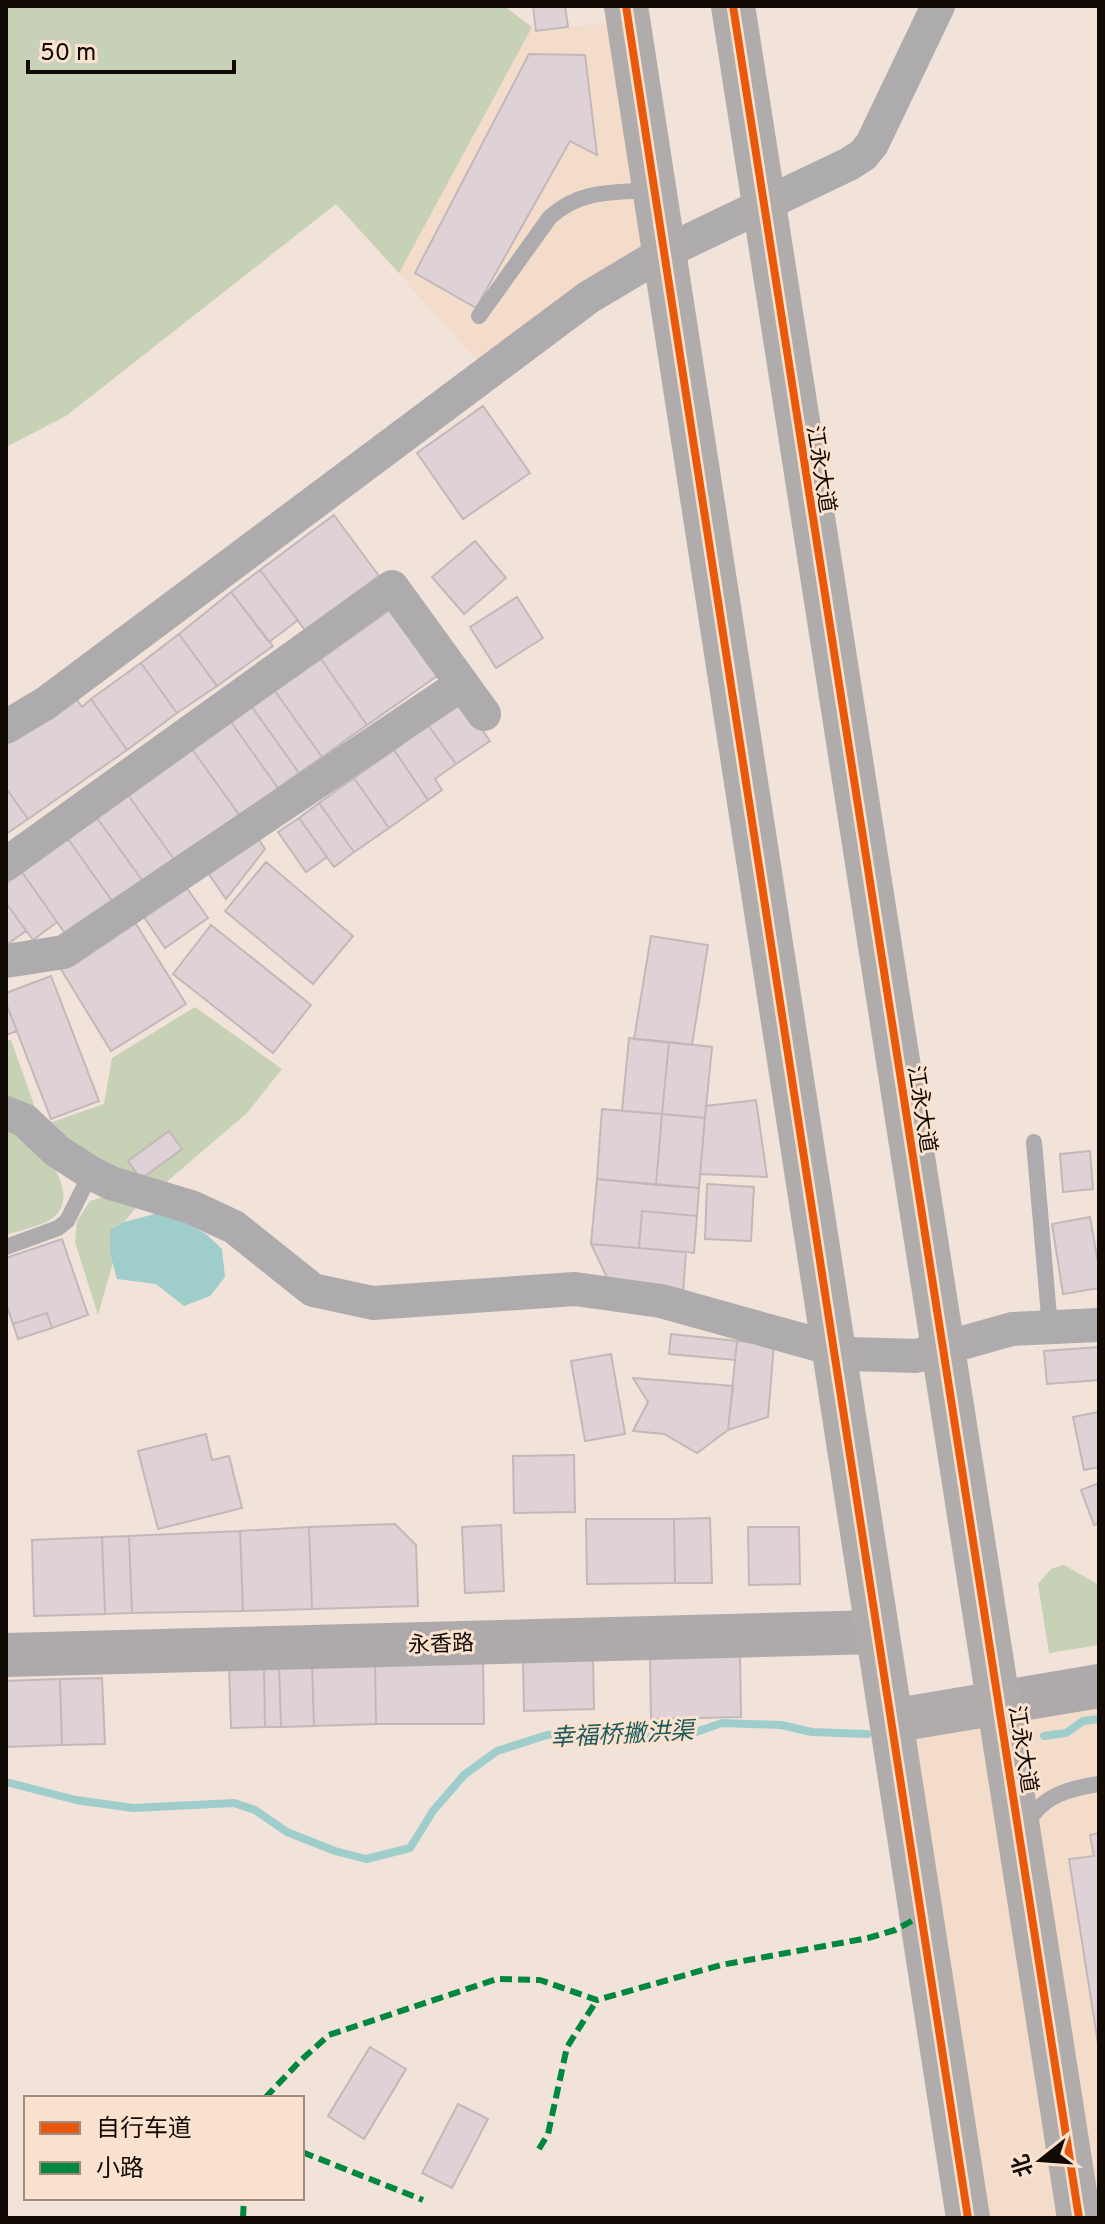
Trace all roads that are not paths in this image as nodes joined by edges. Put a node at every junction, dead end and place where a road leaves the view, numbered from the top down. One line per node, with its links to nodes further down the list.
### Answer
1 (626, 6): 4 (main road)
2 (733, 6): 5 (main road, 江永大道)
3 (938, 6): 5 (street)
4 (654, 190): 6 (main road); 7 (lane)
5 (764, 205): 6 (street); 20 (main road, 江永大道)
6 (663, 253): 10 (street); 19 (main road)
7 (479, 316)
8 (462, 684): 9 (street); 11 (street); 12 (street)
9 (484, 714)
10 (6, 727)
11 (6, 864)
12 (6, 961)
13 (6, 1113): 15 (street)
14 (1034, 1142): 18 (lane)
15 (91, 1173): 16 (lane); 19 (street)
16 (6, 1247)
17 (1099, 1325): 18 (street)
18 (1050, 1328): 20 (street)
19 (833, 1347): 20 (street); 21 (main road)
20 (943, 1348): 24 (main road, 江永大道)
21 (877, 1632): 22 (main road, 永香路); 25 (main road)
22 (6, 1655)
23 (1099, 1686): 24 (main road)
24 (998, 1703): 25 (main road); 27 (main road, 江永大道)
25 (891, 1721): 28 (main road)
26 (1099, 1784): 27 (lane)
27 (1024, 1867): 29 (main road, 江永大道)
28 (968, 2218)
29 (1079, 2218)

